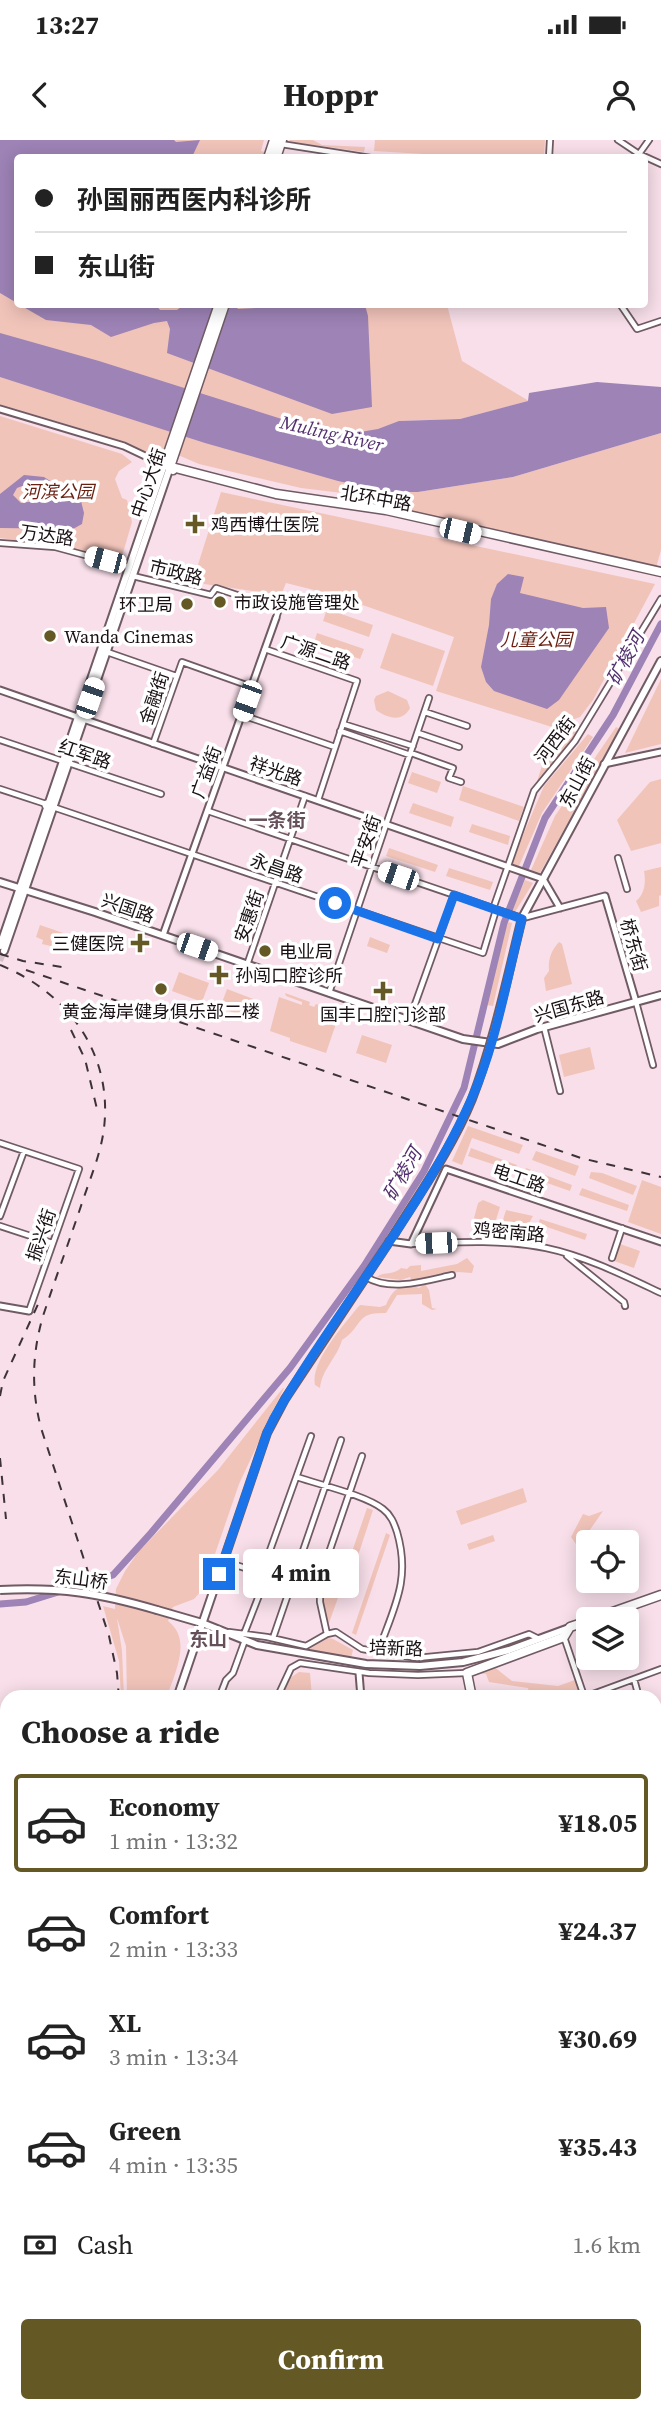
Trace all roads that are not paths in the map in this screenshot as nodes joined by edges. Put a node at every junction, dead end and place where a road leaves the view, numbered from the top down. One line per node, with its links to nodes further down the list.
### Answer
1 (618, 140): 5 (street)
2 (649, 140): 5 (street)
3 (279, 141): 4 (street)
4 (349, 154)
5 (639, 154)
6 (218, 308): 11 (highway, 中心大街)
7 (224, 308): 11 (highway, 中心大街)
8 (623, 308): 9 (street)
9 (661, 321)
10 (0, 409): 11 (street, 北环中路)
11 (168, 463): 13 (main road, 中心大街); 14 (main road, 中心大街); 15 (highway, 北环中路)
12 (0, 543): 13 (street, 万达路)
13 (130, 567): 27 (main road, 中心大街)
14 (132, 575): 17 (street, 市政路); 19 (main road, 中心大街)
15 (661, 575)
16 (661, 599): 53 (street, 河西街)
17 (276, 618): 18 (street, 广益街)
18 (265, 649): 22 (street, 广益街); 28 (street, 广源二路)
19 (106, 652): 21 (street); 27 (main road, 中心大街)
20 (661, 661): 40 (main road, 东山街)
21 (176, 676): 22 (street, 金融街); 33 (street, 金融街)
22 (252, 687): 26 (street, 广益街)
23 (0, 690): 27 (street, 祥光路)
24 (429, 698): 25 (street, 平安街)
25 (425, 712): 29 (street); 31 (street, 平安街)
26 (242, 715): 35 (street); 41 (street, 广益街)
27 (80, 718): 33 (street, 祥光路); 39 (main road, 中心大街)
28 (343, 724): 30 (street); 34 (street)
29 (467, 726)
30 (341, 731): 35 (street); 38 (street)
31 (418, 733): 34 (street, 平安街); 36 (street)
32 (0, 740): 39 (street, 红军路)
33 (153, 744): 41 (street, 祥光路)
34 (413, 746): 38 (street, 平安街)
35 (335, 747): 46 (street)
36 (459, 747)
37 (661, 751): 40 (street)
38 (410, 754): 42 (street); 49 (street, 平安街)
39 (65, 762): 44 (street, 红军路); 47 (main road, 中心大街)
40 (604, 764): 55 (main road, 东山街)
41 (223, 768): 45 (street, 祥光路); 48 (street, 广益街)
42 (461, 782)
43 (0, 789): 47 (street)
44 (161, 793)
45 (305, 796): 46 (street, 祥光路); 50 (street, 安惠街)
46 (318, 800): 49 (street, 祥光路)
47 (52, 807): 51 (street, 永昌路); 58 (main road, 中心大街)
48 (208, 811): 50 (street); 51 (street, 广益街)
49 (387, 824): 53 (street, 祥光路); 54 (street, 平安街)
50 (290, 839): 54 (street); 57 (street, 安惠街)
51 (192, 854): 57 (street, 永昌路); 65 (street, 广益街)
52 (618, 858): 59 (street)
53 (507, 866): 55 (street, 祥光路); 62 (street, 河西街)
54 (372, 867): 60 (street); 63 (street, 平安街)
55 (543, 878): 61 (street); 64 (main road, 东山街)
56 (0, 882): 58 (main road, 兴国路)
57 (275, 883): 63 (street, 永昌路); 68 (street, 安惠街)
58 (21, 889): 65 (main road, 兴国路); 67 (main road, 中心大街)
59 (627, 889)
60 (454, 895): 62 (street); 66 (street)
61 (561, 908): 64 (street); 71 (street, 桥东街)
62 (494, 909): 64 (street); 66 (street, 永昌路)
63 (357, 911): 66 (street, 永昌路); 69 (street, 平安街)
64 (520, 918): 82 (main road, 东山街, bridge)
65 (163, 935): 68 (main road, 兴国路)
66 (438, 939): 72 (street)
67 (2, 948)
68 (247, 965): 69 (main road, 兴国路)
69 (329, 994): 72 (main road, 兴国路)
70 (661, 995): 71 (main road, 兴国东路)
71 (636, 1002): 73 (main road, 兴国东路); 75 (street)
72 (409, 1022): 74 (main road, 兴国路)
73 (544, 1027): 74 (main road, 兴国东路); 76 (street)
74 (485, 1043)
75 (653, 1065)
76 (560, 1091)
77 (0, 1143): 78 (street)
78 (24, 1151): 79 (street); 84 (street, 振兴街)
79 (0, 1216)
80 (0, 1226): 84 (street)
81 (622, 1228): 83 (street, 电工路); 85 (street, 电工路); 87 (street)
82 (389, 1241): 85 (street, 鸡密南路); 89 (main road)
83 (661, 1242)
84 (52, 1244): 93 (street, 振兴街)
85 (411, 1244): 86 (street, 鸡密南路)
86 (563, 1253): 90 (street, 鸡密南路); 92 (street)
87 (612, 1258)
88 (452, 1275): 89 (street)
89 (366, 1277): 100 (main road)
90 (661, 1293)
91 (0, 1306): 93 (street)
92 (625, 1306)
93 (29, 1311)
94 (311, 1436): 97 (street)
95 (341, 1440): 98 (street)
96 (362, 1456): 99 (street)
97 (297, 1476): 98 (street); 101 (street)
98 (325, 1486): 99 (street); 111 (street)
99 (348, 1494): 108 (street); 113 (street)
100 (223, 1561): 101 (street); 105 (main road)
101 (264, 1574): 109 (street)
102 (0, 1590): 105 (main road, 东山桥, bridge)
103 (661, 1595): 104 (highway)
104 (627, 1607)
105 (202, 1623): 109 (main road, 培新路); 118 (main road)
106 (576, 1625): 107 (highway, 培新路)
107 (570, 1627): 110 (highway); 112 (main road, 培新路)
108 (327, 1634): 111 (street); 113 (street)
109 (244, 1637): 111 (street); 112 (main road, 培新路); 119 (street)
110 (564, 1637): 116 (highway); 123 (street)
111 (273, 1638)
112 (539, 1639): 113 (street)
113 (378, 1652)
114 (661, 1669): 117 (street)
115 (359, 1672): 116 (street); 120 (street); 121 (street)
116 (467, 1673): 122 (highway)
117 (634, 1679): 124 (street); 125 (street)
118 (180, 1690)
119 (222, 1690)
120 (280, 1690)
121 (360, 1690)
122 (470, 1690)
123 (581, 1690)
124 (603, 1690)
125 (638, 1690)

